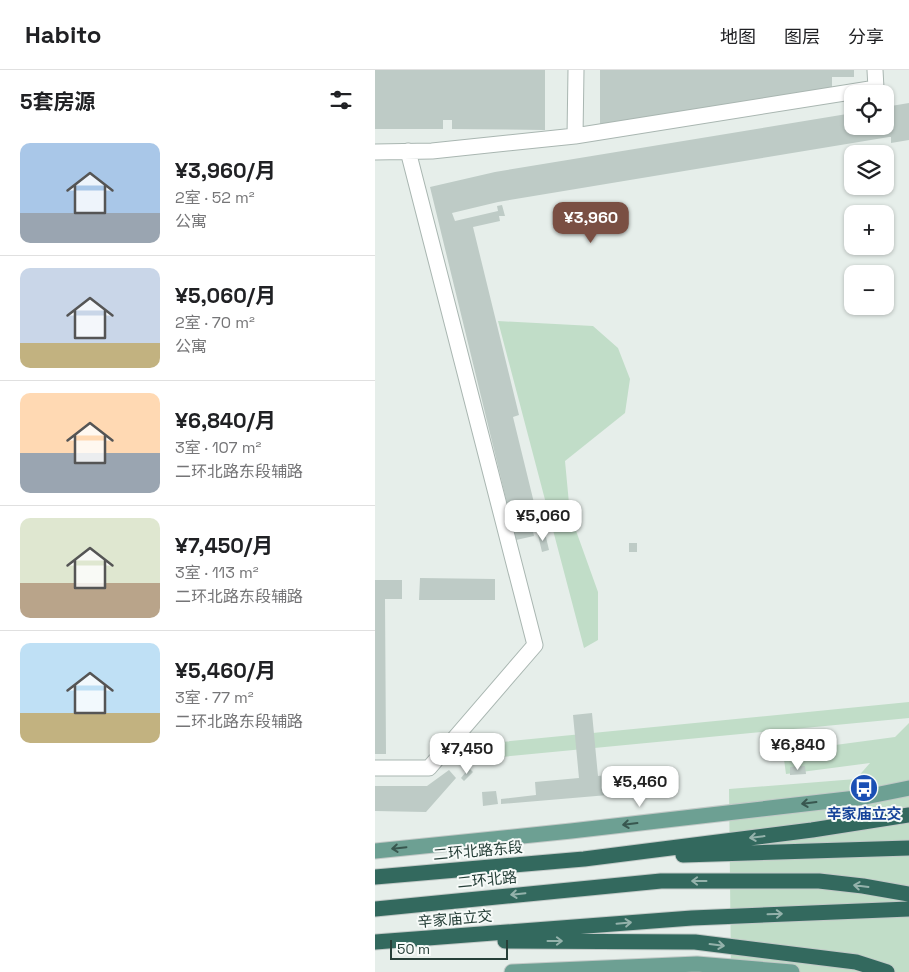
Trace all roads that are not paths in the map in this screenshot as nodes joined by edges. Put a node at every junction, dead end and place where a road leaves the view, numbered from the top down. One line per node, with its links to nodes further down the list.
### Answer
1 (576, 70): 3 (lane)
2 (875, 70): 3 (lane)
3 (575, 136): 5 (lane)
4 (375, 152): 5 (lane)
5 (408, 152): 6 (lane)
6 (375, 768)
7 (909, 788): 10 (main road, one-way to 10)
8 (909, 815): 11 (highway, one-way to 11)
9 (909, 848): 11 (highway)
10 (375, 851)
11 (584, 859): 12 (highway, 二环北路东段)
12 (375, 877)
13 (909, 894): 14 (highway, 二环北路, one-way to 14)
14 (375, 909)
15 (909, 909): 16 (highway, 辛家庙立交, one-way to 15)
16 (401, 941): 17 (highway); 20 (highway, 辛家庙立交, one-way to 20)
17 (375, 942)
18 (512, 972): 19 (main road)
19 (792, 972)
20 (887, 972)

